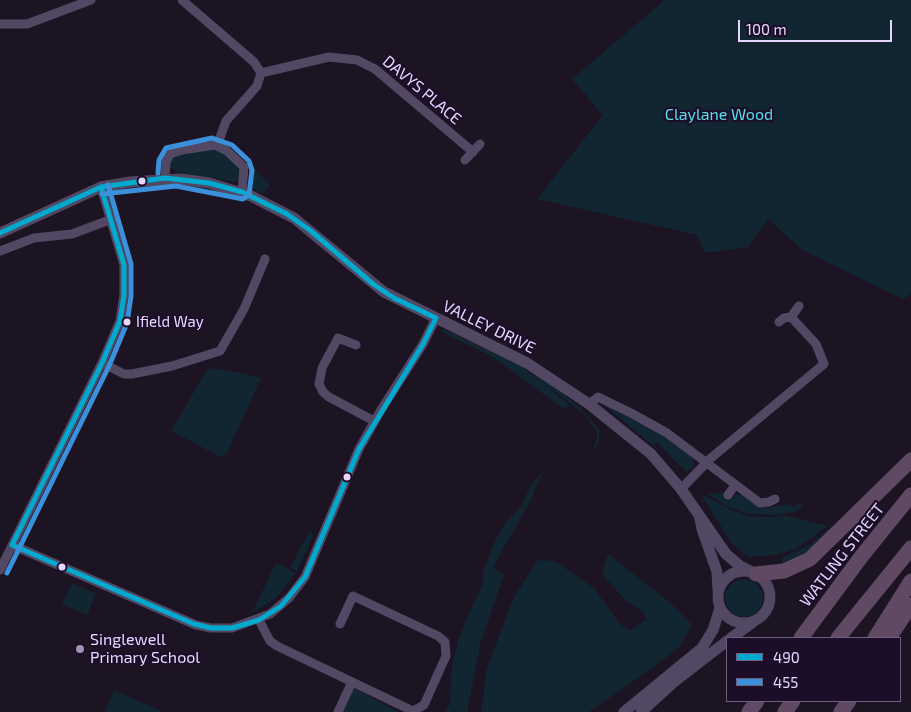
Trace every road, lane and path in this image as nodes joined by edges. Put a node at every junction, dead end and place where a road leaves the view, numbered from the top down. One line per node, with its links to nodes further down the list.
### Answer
1 (91, 0): 3 (street)
2 (182, 0): 4 (street)
3 (0, 24)
4 (260, 73): 6 (street); 7 (street, DAVYS PLACE)
5 (480, 144): 7 (street)
6 (217, 146): 9 (street); 11 (street)
7 (472, 152): 8 (street)
8 (465, 160)
9 (164, 178): 10 (street, VALLEY DRIVE); 11 (street, VALLEY DRIVE)
10 (101, 186): 12 (street); 13 (street, VALLEY DRIVE)
11 (242, 192): 18 (street, VALLEY DRIVE)
12 (112, 219): 14 (street); 21 (street)
13 (0, 233)
14 (0, 250)
15 (266, 259): 21 (street)
16 (799, 306): 17 (street)
17 (791, 317): 19 (street); 25 (street)
18 (436, 318): 22 (street, VALLEY DRIVE); 23 (street)
19 (779, 322)
20 (356, 345): 23 (street)
21 (102, 364): 32 (street)
22 (589, 404): 25 (street); 27 (street, VALLEY DRIVE)
23 (374, 420): 40 (street)
24 (911, 460): 35 (highway)
25 (705, 464): 26 (street); 27 (street)
26 (735, 485): 28 (street); 30 (street)
27 (682, 489): 31 (street, VALLEY DRIVE)
28 (728, 495)
29 (911, 495): 44 (highway, WATLING STREET)
30 (775, 498)
31 (700, 518): 35 (street, VALLEY DRIVE); 37 (street, VALLEY DRIVE)
32 (12, 545): 34 (street); 40 (street)
33 (911, 548): 45 (highway)
34 (0, 570)
35 (756, 574): 37 (street); 41 (street)
36 (911, 582): 46 (highway)
37 (718, 590): 39 (street)
38 (911, 605): 47 (highway)
39 (720, 608): 41 (street); 52 (street)
40 (259, 620): 49 (street)
41 (754, 622): 43 (street)
42 (340, 624): 49 (street)
43 (732, 637)
44 (802, 637)
45 (839, 637)
46 (876, 637)
47 (890, 637)
48 (726, 642): 53 (street)
49 (352, 682): 51 (street)
50 (793, 702): 54 (highway)
51 (338, 712)
52 (624, 712)
53 (641, 712)
54 (785, 712)

